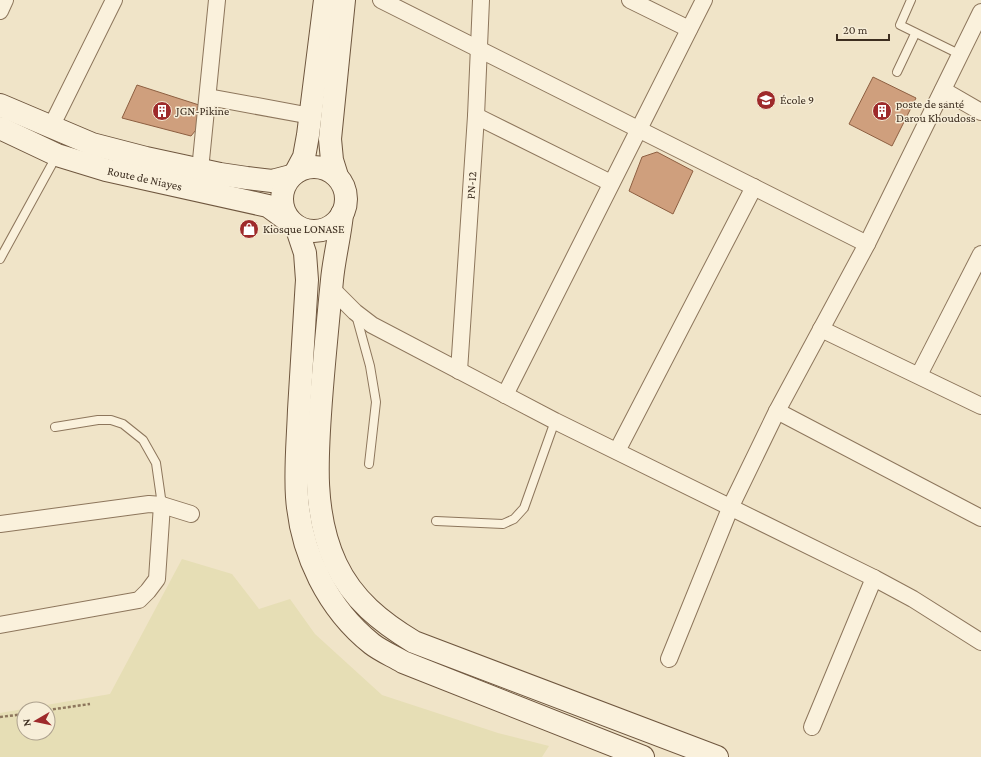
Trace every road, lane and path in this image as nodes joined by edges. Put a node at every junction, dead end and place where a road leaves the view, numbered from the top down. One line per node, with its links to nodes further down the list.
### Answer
1 (6, 0): 11 (street)
2 (114, 0): 24 (street)
3 (217, 0): 19 (street)
4 (325, 0): 22 (main road)
5 (344, 0): 30 (main road)
6 (381, 0): 15 (street)
7 (481, 0): 15 (street, PN-12)
8 (630, 0): 13 (street)
9 (704, 0): 13 (street)
10 (911, 0): 14 (lane)
11 (0, 11)
12 (981, 12): 16 (street)
13 (689, 29): 26 (street)
14 (915, 34): 16 (lane); 17 (lane)
15 (479, 50): 23 (street, PN-12); 26 (street)
16 (959, 54): 18 (street)
17 (897, 72)
18 (944, 90): 21 (street); 35 (street)
19 (208, 97): 22 (street); 28 (street)
20 (0, 105): 24 (main road, Route de Niayes)
21 (981, 112)
22 (311, 116): 29 (main road)
23 (476, 116): 31 (street); 41 (street, PN-12)
24 (51, 127): 28 (main road, Route de Niayes)
25 (0, 128): 27 (main road, Route de Niayes)
26 (639, 129): 31 (street); 32 (street)
27 (57, 155): 34 (main road, Route de Niayes); 37 (lane)
28 (200, 170): 29 (main road, Route de Niayes)
29 (293, 174): 30 (main road); 34 (main road)
30 (337, 176): 33 (main road)
31 (611, 183): 43 (street)
32 (754, 187): 35 (street); 48 (street)
33 (342, 214): 34 (main road); 38 (main road)
34 (293, 224): 65 (main road)
35 (867, 244): 40 (street)
36 (981, 254): 42 (street)
37 (0, 259)
38 (332, 289): 39 (street); 66 (main road)
39 (355, 312): 41 (street); 49 (lane)
40 (821, 329): 42 (street); 45 (street)
41 (459, 371): 43 (street)
42 (918, 374): 44 (street)
43 (505, 395): 46 (street)
44 (981, 406)
45 (777, 411): 51 (street); 53 (street)
46 (555, 420): 48 (street); 54 (lane)
47 (55, 427): 50 (lane)
48 (617, 451): 51 (street)
49 (369, 464)
50 (162, 505): 52 (street); 55 (street); 57 (street)
51 (731, 506): 56 (street); 59 (street)
52 (191, 514)
53 (981, 518)
54 (436, 521)
55 (0, 524)
56 (874, 578): 58 (street); 64 (street)
57 (0, 625)
58 (981, 642)
59 (670, 659)
60 (90, 704): 61 (path)
61 (56, 709)
62 (16, 715): 63 (path)
63 (0, 717)
64 (812, 727)
65 (643, 757)
66 (717, 757)

